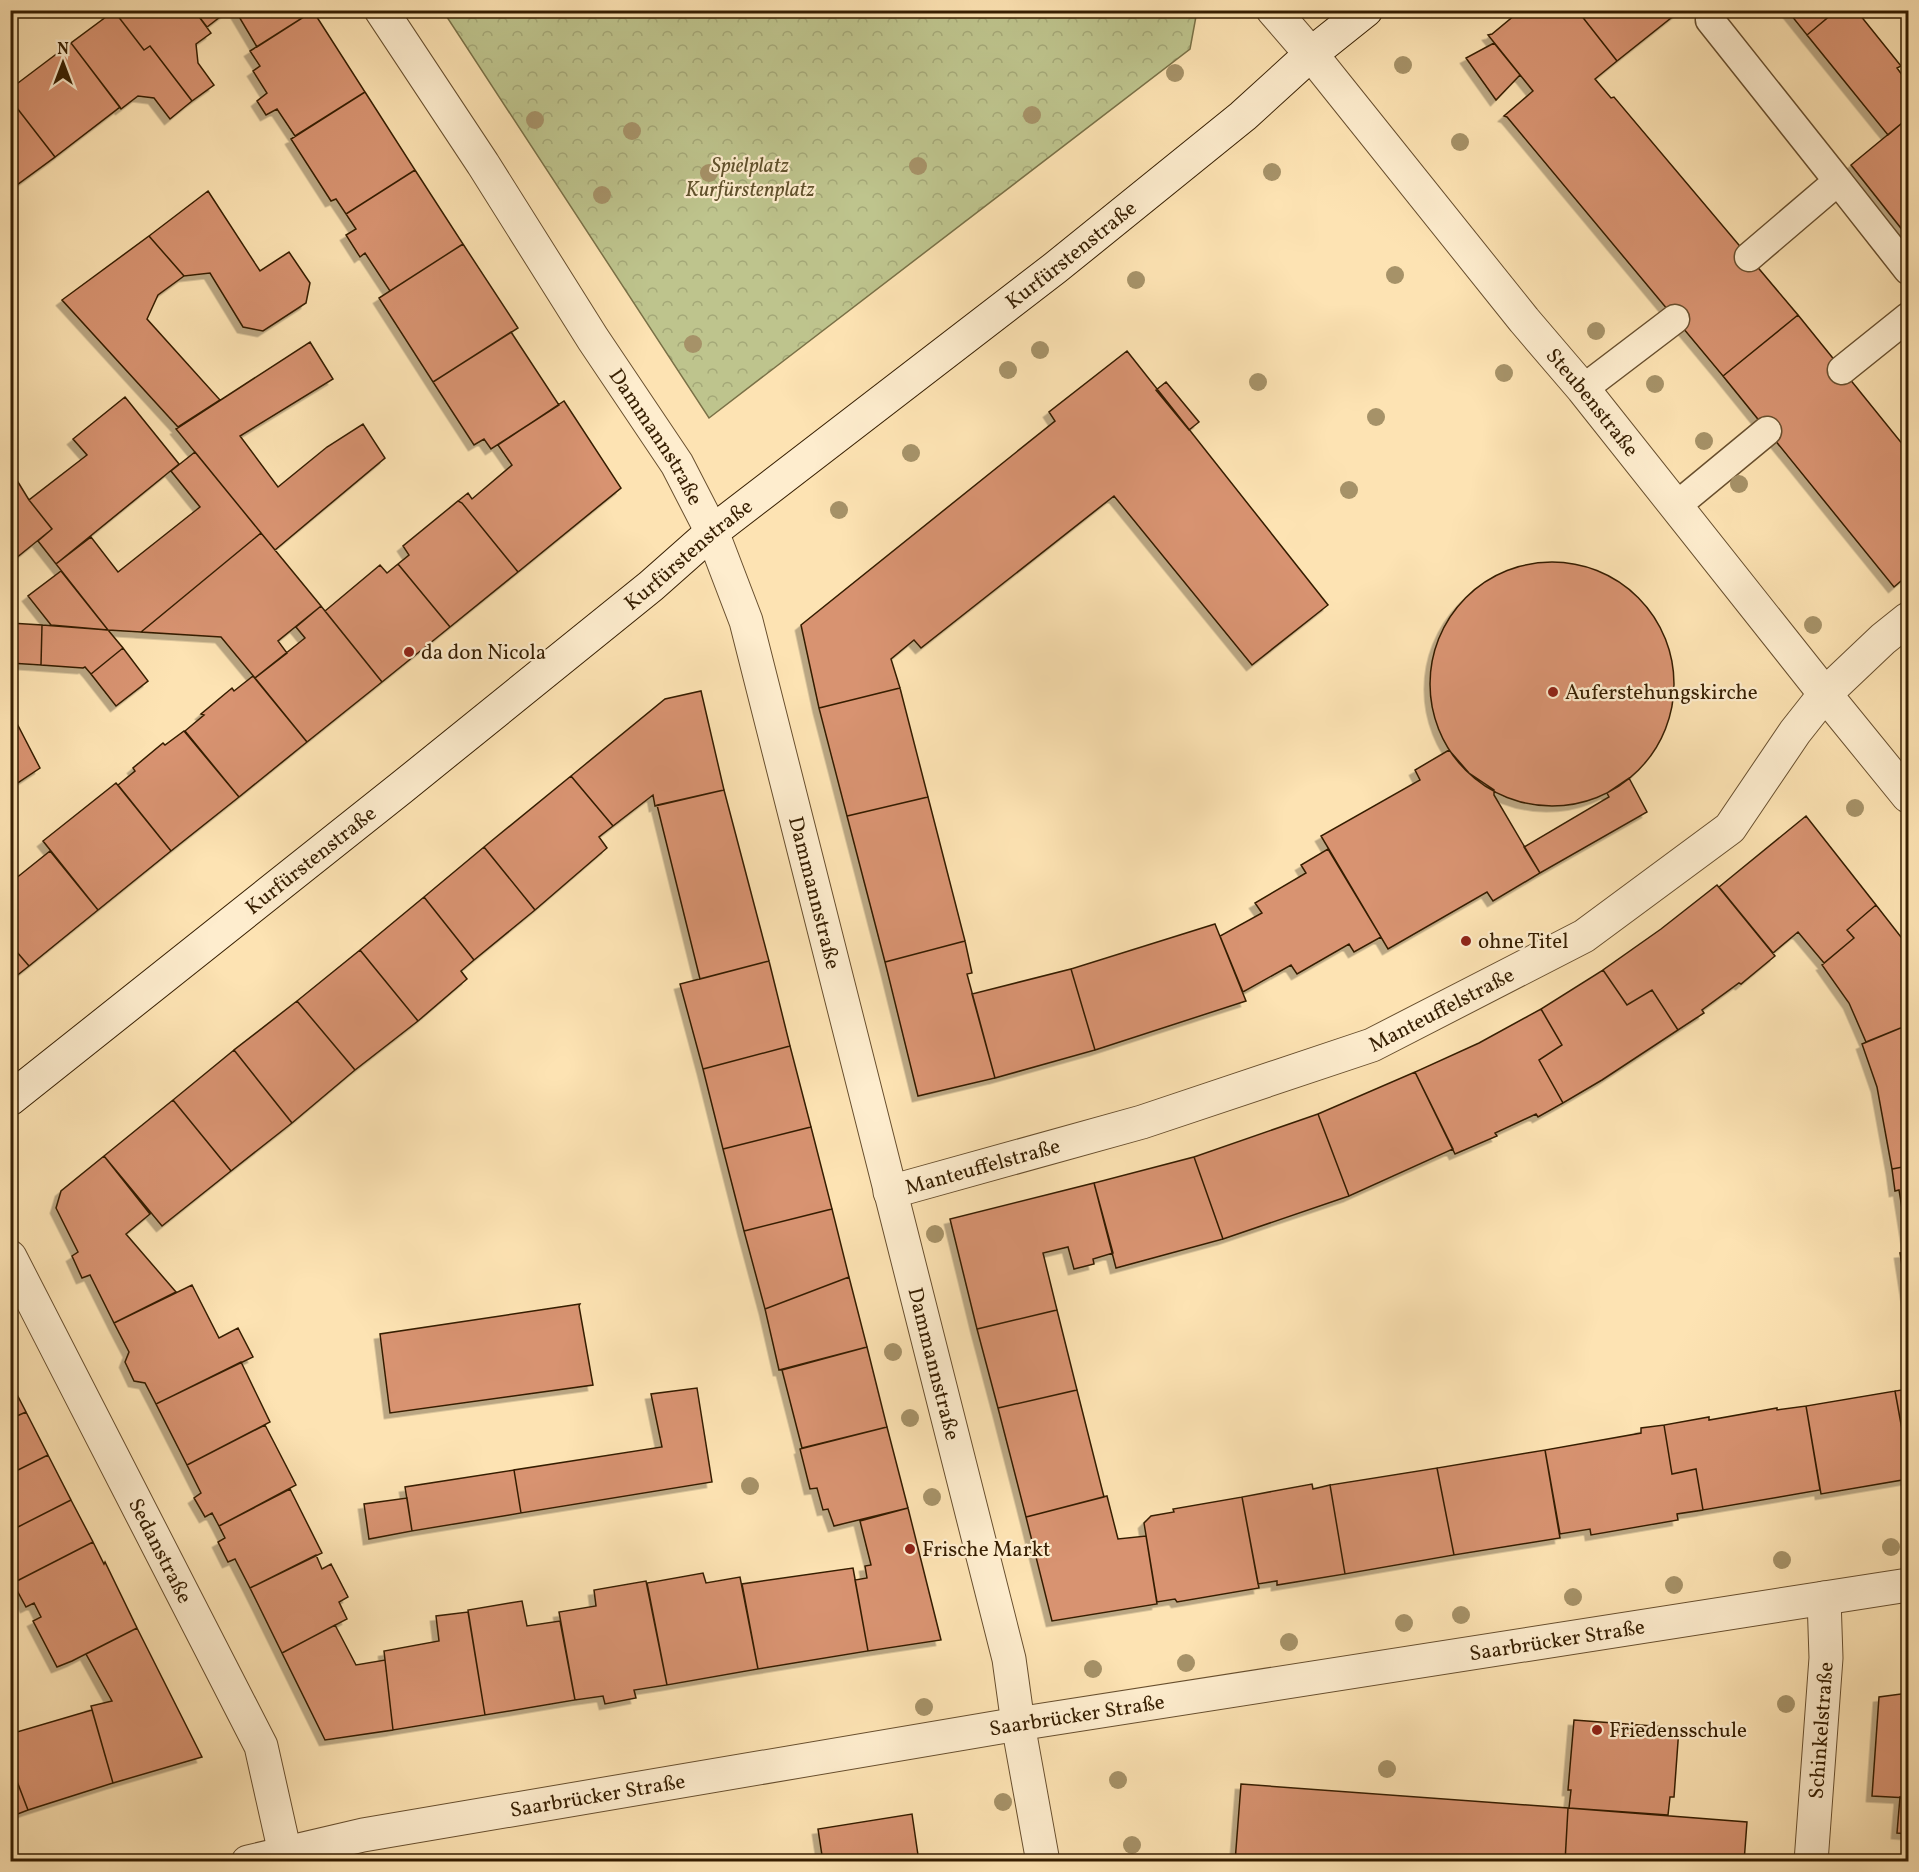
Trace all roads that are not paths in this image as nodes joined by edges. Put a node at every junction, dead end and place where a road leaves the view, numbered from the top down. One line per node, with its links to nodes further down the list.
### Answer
1 (381, 10): 15 (street, Dammannstraße)
2 (1273, 10): 5 (street, Steubenstraße)
3 (1366, 10): 5 (street, Kurfürstenstraße)
4 (1710, 20): 6 (lane)
5 (1311, 54): 12 (street, Steubenstraße); 15 (street, Kurfürstenstraße)
6 (1838, 182): 7 (lane); 8 (lane)
7 (1749, 257)
8 (1908, 270)
9 (1908, 317): 11 (lane)
10 (1675, 319): 12 (lane)
11 (1842, 370)
12 (1583, 388): 14 (street, Steubenstraße)
13 (1767, 431): 14 (lane)
14 (1675, 507): 17 (street, Steubenstraße)
15 (712, 532): 19 (street, Kurfürstenstraße); 20 (street, Dammannstraße)
16 (1908, 619): 17 (street, Manteuffelstraße)
17 (1825, 694): 18 (street, Steubenstraße); 20 (street, Manteuffelstraße)
18 (1908, 796)
19 (10, 1099)
20 (890, 1192): 24 (street, Dammannstraße)
21 (10, 1257): 26 (street, Sedanstraße)
22 (1908, 1585): 23 (street, Saarbrücker Straße)
23 (1824, 1598): 24 (street, Saarbrücker Straße); 29 (street, Schinkelstraße)
24 (1018, 1724): 25 (street, Saarbrücker Straße); 28 (street, Dammannstraße)
25 (366, 1848): 26 (street, Saarbrücker Straße)
26 (285, 1853): 27 (street, Saarbrücker Straße)
27 (248, 1862)
28 (1043, 1862)
29 (1811, 1862)

